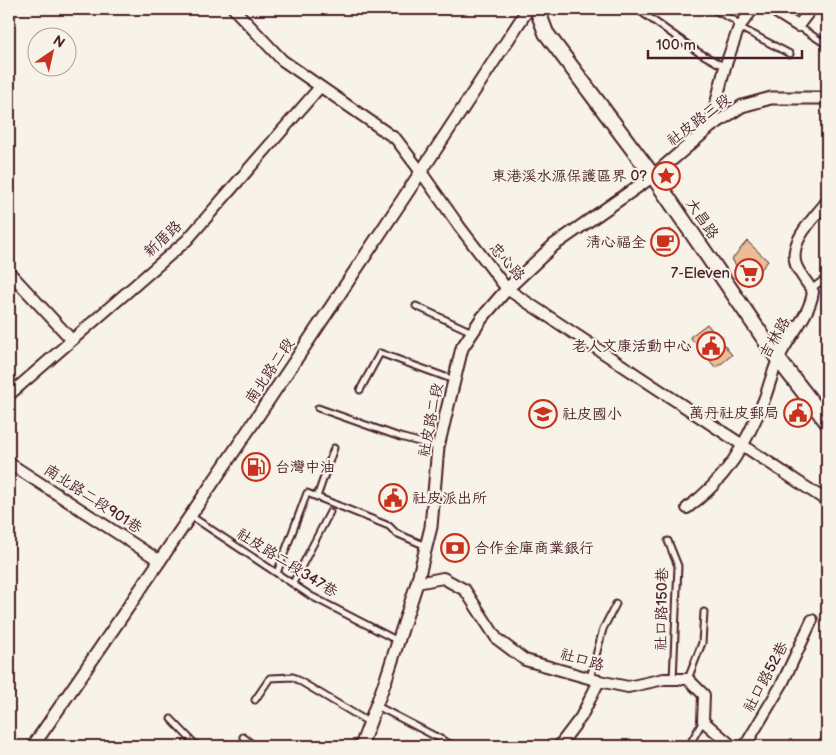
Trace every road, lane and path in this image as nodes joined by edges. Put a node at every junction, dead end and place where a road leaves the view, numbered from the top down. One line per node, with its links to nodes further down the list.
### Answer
1 (234, 9): 14 (street, 忠心路)
2 (528, 9): 17 (street, 南北路二段)
3 (537, 9): 18 (main road, 大昌路)
4 (637, 9): 13 (lane)
5 (712, 9): 9 (lane)
6 (753, 9): 9 (street)
7 (771, 9): 10 (street)
8 (812, 9): 10 (street)
9 (739, 26): 12 (lane); 13 (street)
10 (798, 26): 11 (lane)
11 (827, 45)
12 (790, 54)
13 (725, 67): 16 (street)
14 (320, 87): 17 (street, 忠心路); 26 (street, 新厝路)
15 (827, 98): 16 (street, 社皮路三段)
16 (710, 127): 18 (street, 社皮路三段)
17 (421, 172): 22 (street, 忠心路); 41 (street, 南北路二段)
18 (653, 176): 22 (street, 社皮路二段); 27 (main road, 大昌路)
19 (827, 201): 23 (street)
20 (9, 272): 26 (street)
21 (827, 277): 23 (lane)
22 (508, 289): 25 (street, 社皮路二段); 33 (street, 忠心路)
23 (811, 289): 27 (street, 吉林路)
24 (416, 306): 25 (lane)
25 (473, 332): 28 (street, 社皮路二段)
26 (72, 339): 30 (street, 新厝路)
27 (778, 359): 32 (main road, 大昌路); 33 (street, 吉林路)
28 (454, 380): 29 (lane); 34 (street, 社皮路二段)
29 (360, 390)
30 (9, 395)
31 (318, 408): 34 (lane)
32 (827, 420)
33 (743, 446): 38 (street, 忠心路); 39 (street, 吉林路)
34 (438, 447): 43 (street, 社皮路二段)
35 (334, 448): 37 (lane)
36 (9, 462): 44 (street, 南北路二段901巷)
37 (316, 497): 43 (lane); 45 (lane)
38 (827, 501)
39 (687, 508)
40 (330, 512): 46 (lane)
41 (191, 516): 44 (street, 南北路二段); 45 (lane, 社皮路二段347巷)
42 (668, 541): 52 (lane, 社口路150巷)
43 (426, 546): 47 (street, 社皮路二段)
44 (160, 561): 62 (street, 南北路二段)
45 (276, 572): 46 (lane, 社皮路二段347巷)
46 (292, 583): 51 (lane, 社皮路二段347巷)
47 (418, 583): 51 (street, 社皮路二段); 54 (street, 社口路)
48 (616, 604): 54 (lane)
49 (704, 612): 53 (lane)
50 (812, 620): 69 (street, 社口路52巷)
51 (399, 641): 56 (street, 社皮路二段)
52 (672, 679): 53 (street, 社口路); 54 (street, 社口路)
53 (688, 679): 58 (street)
54 (594, 680): 66 (street)
55 (255, 700): 59 (lane)
56 (376, 706): 59 (street, 社皮路二段); 61 (lane)
57 (171, 719): 63 (lane)
58 (703, 721): 67 (lane); 68 (street)
59 (370, 723): 65 (street, 社皮路二段)
60 (243, 737): 64 (lane)
61 (452, 745)
62 (32, 746)
63 (197, 746)
64 (255, 746)
65 (361, 746)
66 (559, 746)
67 (686, 746)
68 (732, 746)
69 (745, 746)

